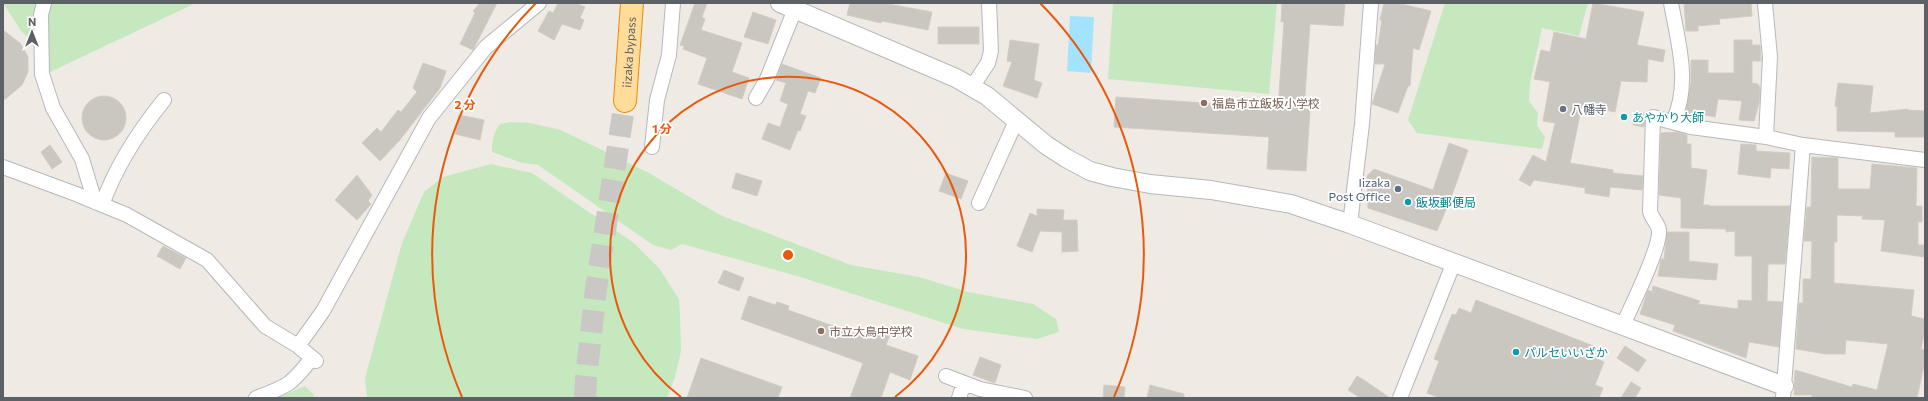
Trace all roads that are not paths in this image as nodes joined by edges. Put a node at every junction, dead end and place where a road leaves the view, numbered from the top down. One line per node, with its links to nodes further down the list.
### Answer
1 (44, 3): 21 (street)
2 (539, 3): 26 (street)
3 (632, 3): 13 (highway, iizaka bypass)
4 (673, 3): 18 (street)
5 (989, 3): 10 (street)
6 (1371, 3): 23 (street)
7 (1671, 3): 15 (street)
8 (1765, 3): 16 (street)
9 (788, 6): 10 (street); 11 (street)
10 (972, 87): 14 (street)
11 (756, 98)
12 (164, 100): 21 (street)
13 (625, 102)
14 (1017, 119): 22 (street); 23 (street)
15 (1673, 122): 16 (street); 25 (street)
16 (1766, 136): 17 (street)
17 (1803, 145): 19 (street); 29 (street)
18 (652, 147)
19 (1925, 160)
20 (3, 167): 21 (street)
21 (98, 203): 26 (street)
22 (979, 203)
23 (1350, 224): 24 (street)
24 (1454, 262): 25 (street); 30 (street)
25 (1623, 325): 29 (street)
26 (298, 346): 31 (street)
27 (946, 376): 28 (street)
28 (964, 383): 32 (street); 33 (street)
29 (1783, 392)
30 (1404, 397)
31 (256, 398)
32 (959, 398)
33 (1025, 398)

